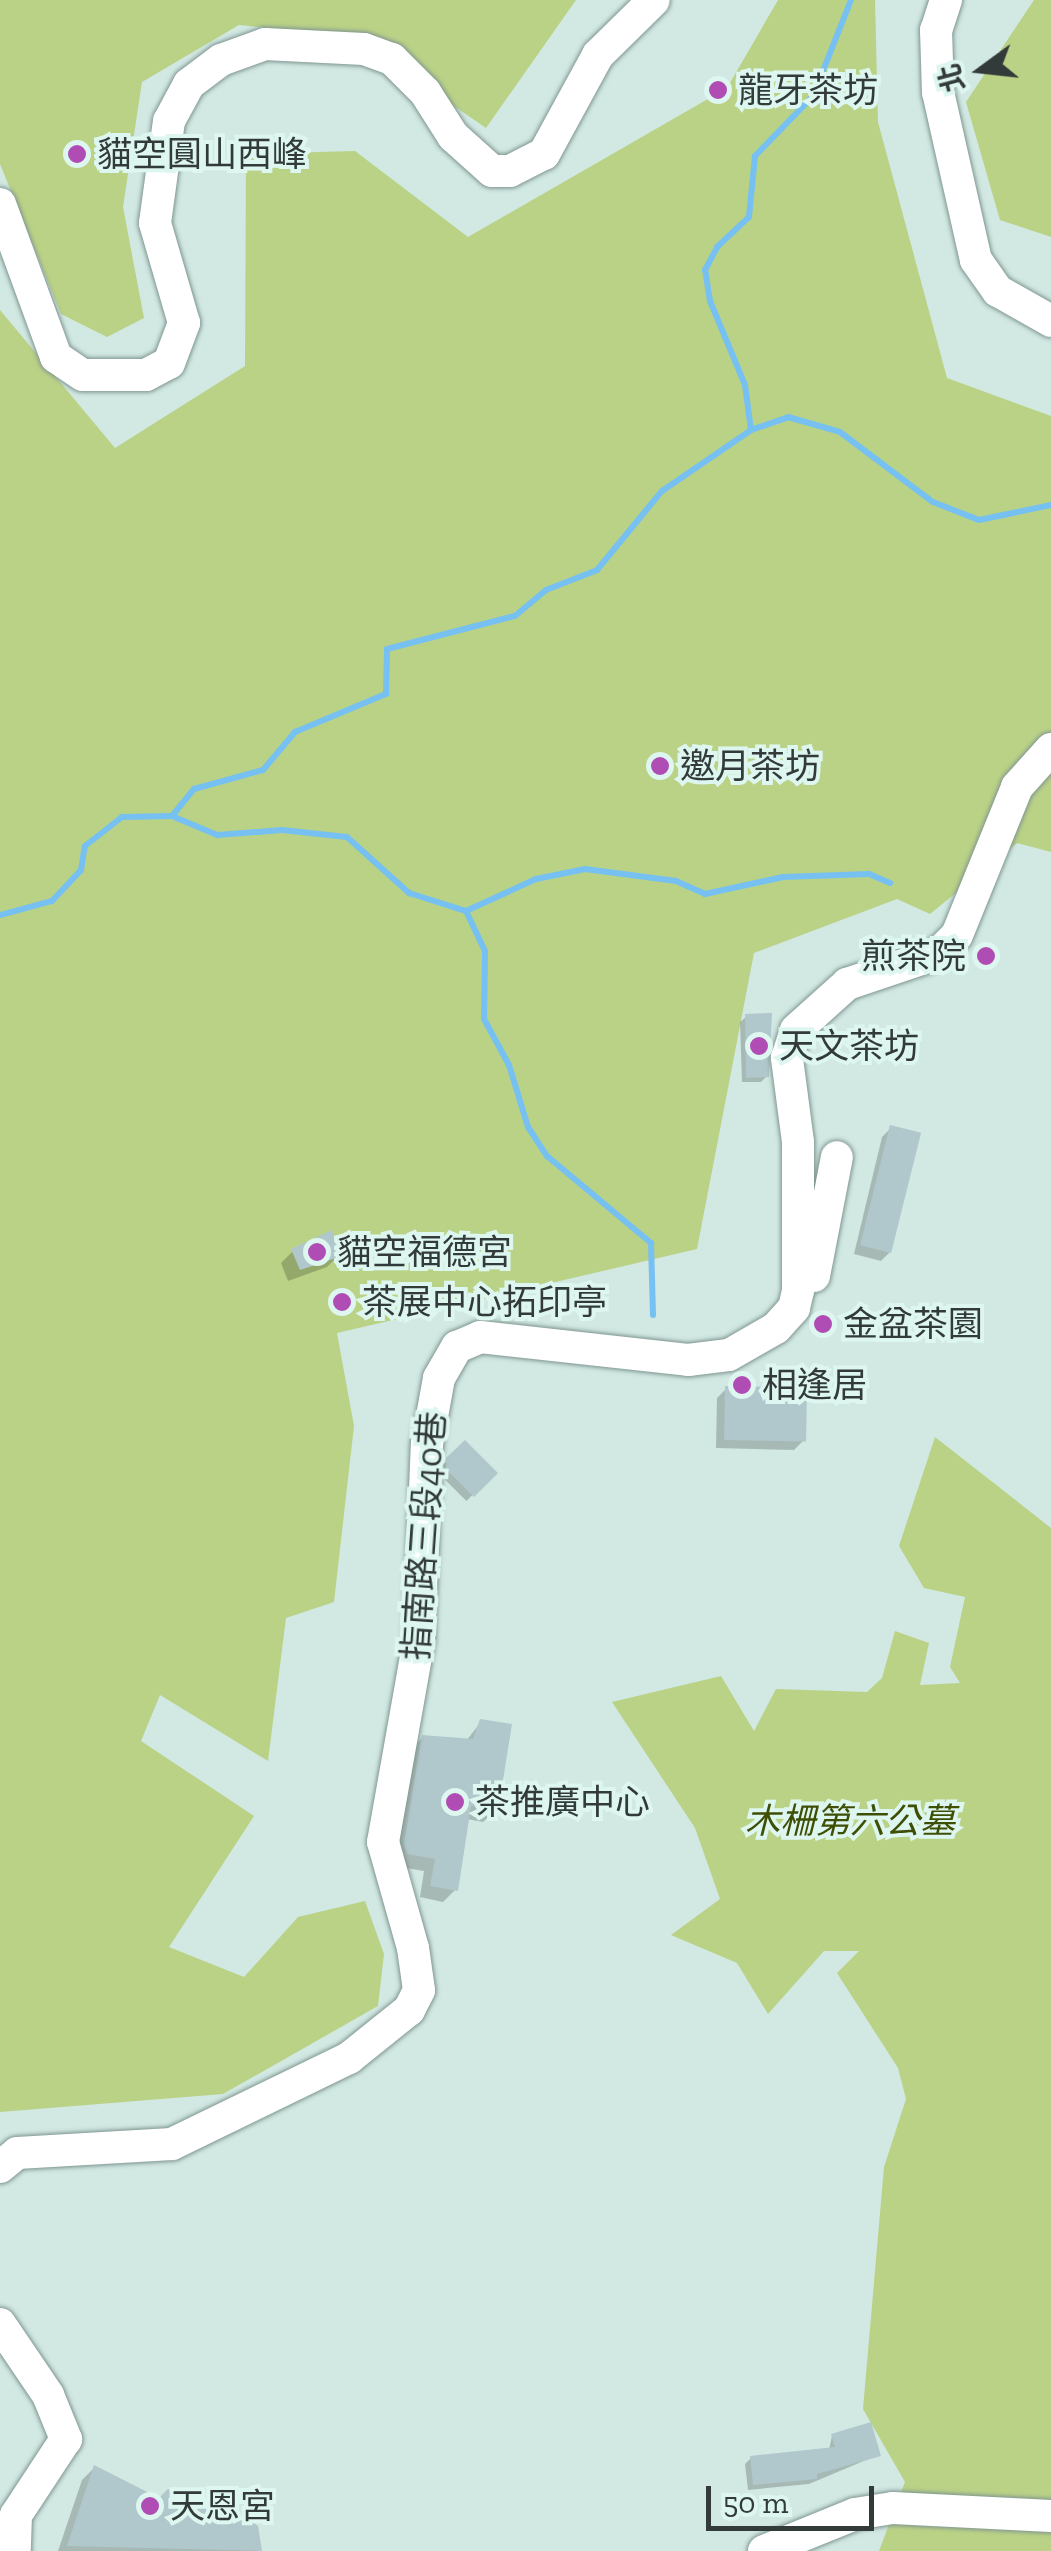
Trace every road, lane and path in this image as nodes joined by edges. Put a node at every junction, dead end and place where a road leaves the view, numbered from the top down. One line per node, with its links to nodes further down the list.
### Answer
1 (654, 0): 3 (street)
2 (946, 0): 4 (street)
3 (0, 204)
4 (1051, 321)
5 (1051, 749): 7 (street)
6 (836, 1157): 7 (street)
7 (794, 1308): 8 (street, 指南路三段40巷)
8 (0, 2167)
9 (0, 2324): 11 (street)
10 (1051, 2516): 12 (street)
11 (15, 2551)
12 (764, 2551)

